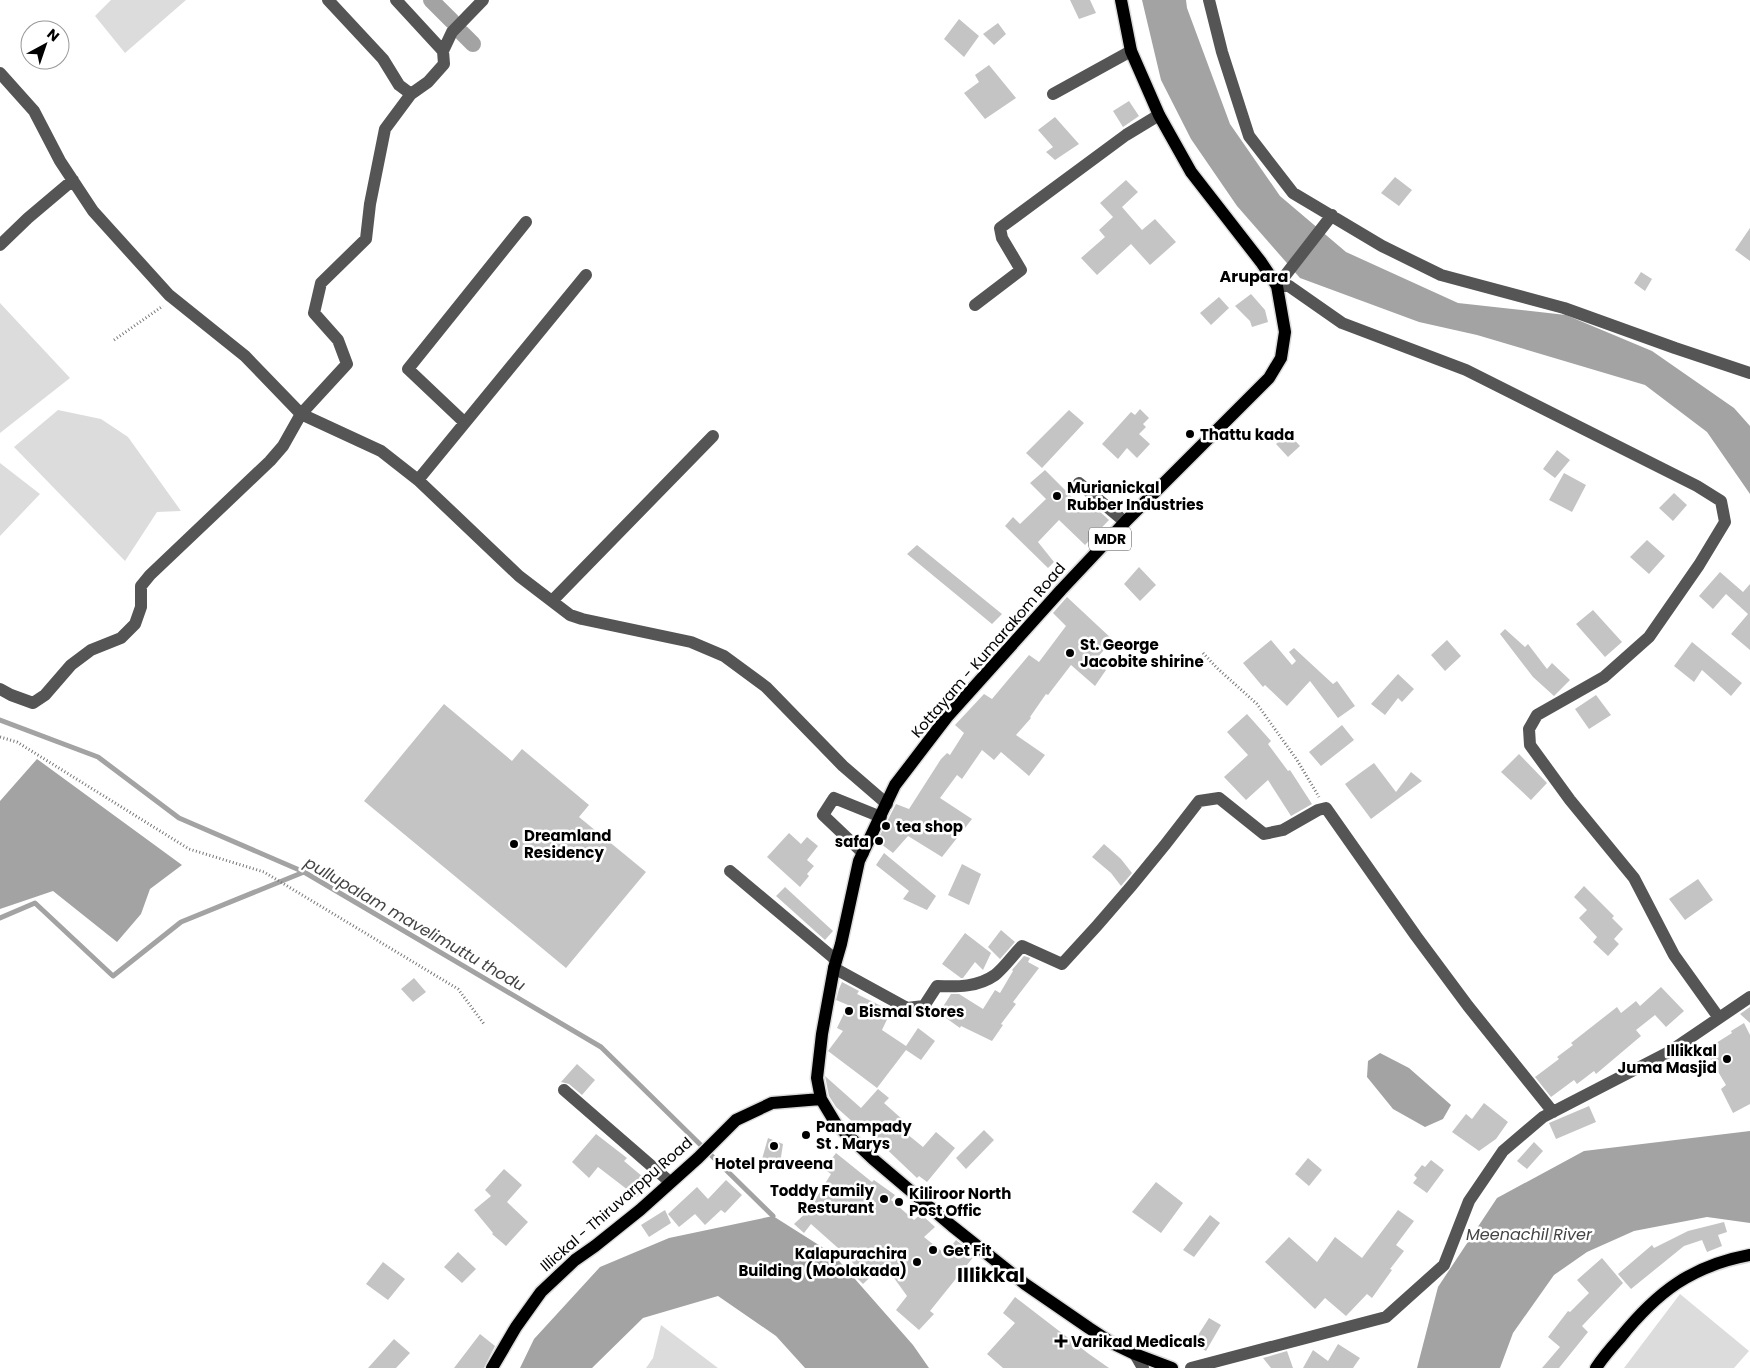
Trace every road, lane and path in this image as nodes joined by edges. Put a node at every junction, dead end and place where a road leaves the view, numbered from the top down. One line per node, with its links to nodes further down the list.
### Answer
1 (328, 0): 9 (street)
2 (396, 0): 6 (street)
3 (483, 0): 6 (street)
4 (1121, 0): 7 (main road, Kottayam - Kumarakom Road / MDR)
5 (1209, 0): 13 (street)
6 (443, 51): 9 (street)
7 (1131, 52): 10 (street); 11 (main road, Kottayam - Kumarakom Road / MDR)
8 (0, 73): 12 (street)
9 (411, 94): 22 (street)
10 (1053, 94)
11 (1159, 115): 17 (main road, Kottayam - Kumarakom Road / MDR); 19 (street)
12 (72, 180): 15 (street); 18 (street)
13 (1332, 215): 17 (street); 21 (street)
14 (526, 222): 23 (street)
15 (0, 245)
16 (586, 275): 23 (street)
17 (1280, 283): 27 (main road, Kottayam - Kumarakom Road / MDR); 39 (street)
18 (174, 299): 20 (path); 22 (street)
19 (974, 305)
20 (114, 340)
21 (1750, 373)
22 (301, 414): 25 (street); 30 (street)
23 (464, 422): 25 (street)
24 (713, 436): 28 (street)
25 (418, 480): 28 (street)
26 (1079, 483): 27 (street)
27 (1125, 522): 32 (main road, Kottayam - Kumarakom Road / MDR)
28 (552, 601): 32 (street)
29 (1203, 653): 33 (path)
30 (0, 689)
31 (0, 737): 40 (path)
32 (887, 804): 34 (main road, Kottayam - Kumarakom Road / MDR)
33 (1326, 808): 37 (street); 43 (street)
34 (881, 817): 35 (main road, Kottayam - Kumarakom Road / MDR); 35 (street)
35 (863, 852): 37 (main road, Kottayam - Kumarakom Road / MDR)
36 (730, 871): 37 (street)
37 (835, 964): 42 (main road, Kottayam - Kumarakom Road / MDR)
38 (1750, 997): 39 (street)
39 (1718, 1018): 43 (street)
40 (484, 1024)
41 (564, 1090): 44 (street)
42 (821, 1099): 44 (main road, Illickal - Thiruvarppu Road); 46 (main road, Kottayam - Kumarakom Road / MDR)
43 (1553, 1112): 50 (street)
44 (670, 1182): 47 (main road, Illickal - Thiruvarppu Road)
45 (1750, 1255): 51 (main road)
46 (1135, 1354): 48 (street); 49 (main road, Kottayam - Kumarakom Road / MDR)
47 (492, 1368)
48 (1143, 1368)
49 (1172, 1368)
50 (1192, 1368)
51 (1596, 1368)

